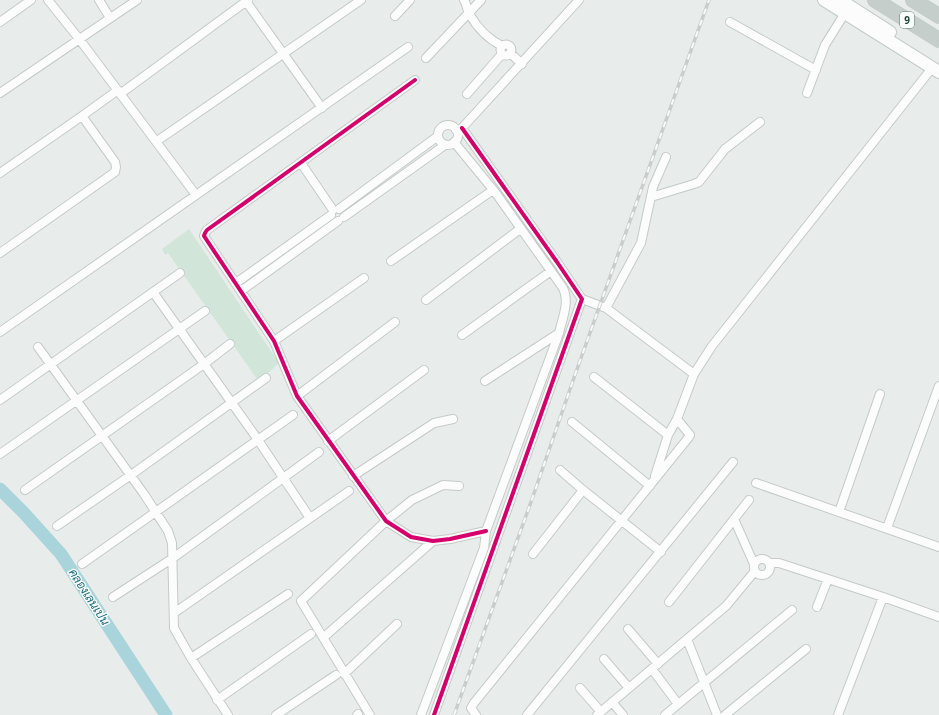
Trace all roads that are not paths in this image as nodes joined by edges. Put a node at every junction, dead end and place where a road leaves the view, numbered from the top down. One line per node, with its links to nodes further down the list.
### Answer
1 (32, 0): 20 (street)
2 (48, 0): 22 (street)
3 (100, 0): 19 (street)
4 (138, 0): 19 (street)
5 (361, 0): 26 (street)
6 (410, 0): 17 (street)
7 (464, 0): 16 (street)
8 (482, 0): 16 (street)
9 (579, 0): 28 (street)
10 (824, 0): 15 (main road)
11 (840, 0): 29 (main road)
12 (875, 0): 23 (highway, 9)
13 (913, 0): 18 (highway, 9)
14 (246, 1): 26 (street); 32 (street)
15 (845, 13): 29 (main road); 30 (street)
16 (469, 14): 25 (street); 27 (street)
17 (395, 16)
18 (939, 16)
19 (110, 18): 22 (street)
20 (0, 22)
21 (730, 22): 30 (street)
22 (80, 40): 32 (street); 33 (street)
23 (939, 40)
24 (408, 47): 36 (street)
25 (505, 51): 28 (street); 34 (street)
26 (284, 53): 36 (street); 41 (street)
27 (426, 58)
28 (522, 64): 39 (street)
29 (937, 66): 76 (street)
30 (816, 70): 35 (street)
31 (415, 80): 45 (street)
32 (119, 92): 37 (street); 41 (street)
33 (0, 93)
34 (467, 94)
35 (807, 94)
36 (322, 108): 48 (street)
37 (82, 116): 46 (street); 53 (street)
38 (760, 122): 49 (street)
39 (459, 129): 40 (street); 42 (street); 61 (street)
40 (438, 136): 43 (street); 50 (street)
41 (157, 141): 48 (street)
42 (454, 142): 43 (street); 47 (street)
43 (445, 145): 51 (street)
44 (666, 157): 49 (street)
45 (301, 163): 50 (street); 58 (street)
46 (0, 173)
47 (493, 190): 52 (street); 54 (street)
48 (196, 195): 67 (street)
49 (651, 197): 63 (street)
50 (334, 211): 51 (street); 51 (street); 58 (street)
51 (341, 219): 59 (street)
52 (520, 229): 55 (street); 62 (street)
53 (0, 253)
54 (391, 261)
55 (551, 271): 68 (street); 69 (street)
56 (180, 274): 60 (street)
57 (364, 278): 70 (street)
58 (236, 283): 59 (street)
59 (241, 291): 70 (street)
60 (153, 292): 66 (street); 73 (street)
61 (582, 299): 63 (street); 156 (street)
62 (426, 300)
63 (606, 308): 76 (street)
64 (205, 310): 66 (street)
65 (395, 322): 82 (street)
66 (179, 329): 74 (street); 84 (street)
67 (0, 332)
68 (559, 333): 79 (street); 116 (street)
69 (462, 335)
70 (274, 341): 82 (street)
71 (230, 344): 74 (street)
72 (38, 347): 73 (street)
73 (51, 364): 83 (street); 84 (street)
74 (204, 364): 85 (street); 91 (street)
75 (424, 370): 93 (street)
76 (694, 374): 88 (street)
77 (594, 377): 90 (street)
78 (266, 378): 85 (street)
79 (485, 381)
80 (939, 386): 115 (street)
81 (880, 394): 108 (street)
82 (297, 396): 93 (street)
83 (0, 400)
84 (77, 400): 91 (street); 95 (street)
85 (232, 402): 92 (street); 98 (street)
86 (294, 415): 92 (street)
87 (453, 419): 99 (street)
88 (677, 419): 90 (street); 102 (street)
89 (572, 422): 102 (street)
90 (668, 435): 102 (street)
91 (102, 436): 98 (street); 104 (street)
92 (258, 439): 100 (street); 109 (street)
93 (328, 441): 99 (street)
94 (319, 452): 100 (street)
95 (0, 454)
96 (733, 462): 119 (street)
97 (560, 470): 105 (street)
98 (131, 475): 109 (street); 114 (street)
99 (353, 476): 112 (street)
100 (284, 478): 110 (street); 121 (street)
101 (756, 483): 108 (street)
102 (652, 484): 113 (street)
103 (459, 486): 112 (street)
104 (25, 490)
105 (583, 490): 113 (street); 120 (street)
106 (349, 491): 110 (street)
107 (749, 500): 111 (street)
108 (838, 512): 115 (street)
109 (156, 513): 121 (street); 123 (street)
110 (310, 518): 132 (street)
111 (734, 519): 124 (street); 129 (street)
112 (386, 521): 117 (street); 137 (street)
113 (622, 521): 119 (street); 157 (street)
114 (57, 526)
115 (887, 528): 118 (street)
116 (486, 530): 117 (street); 155 (street)
117 (433, 541): 137 (street)
118 (938, 544)
119 (661, 552): 158 (street)
120 (533, 554)
121 (172, 558): 127 (street); 132 (street)
122 (769, 563): 124 (street); 124 (street); 125 (street)
123 (82, 564)
124 (754, 567): 138 (street)
125 (828, 579): 128 (street); 130 (street)
126 (288, 594): 140 (street)
127 (114, 597)
128 (883, 597): 133 (street); 163 (street)
129 (669, 602)
130 (817, 607)
131 (792, 610): 145 (street)
132 (174, 612): 140 (street)
133 (939, 617)
134 (397, 624): 143 (street)
135 (628, 629): 142 (street)
136 (311, 634): 148 (street)
137 (324, 637): 143 (street)
138 (687, 640): 142 (street); 145 (street)
139 (806, 649): 162 (street)
140 (191, 658): 148 (street)
141 (604, 659): 147 (street)
142 (655, 667): 147 (street); 150 (street)
143 (344, 674): 154 (street)
144 (336, 675): 153 (street)
145 (704, 682): 150 (street); 161 (street)
146 (580, 688): 151 (street)
147 (629, 688): 149 (street)
148 (217, 700): 152 (street)
149 (612, 702): 151 (street); 159 (street)
150 (678, 704): 160 (street)
151 (599, 714)
152 (228, 715)
153 (276, 715)
154 (370, 715)
155 (421, 715)
156 (434, 715)
157 (476, 715)
158 (527, 715)
159 (623, 715)
160 (665, 715)
161 (717, 715)
162 (725, 715)
163 (838, 715)

